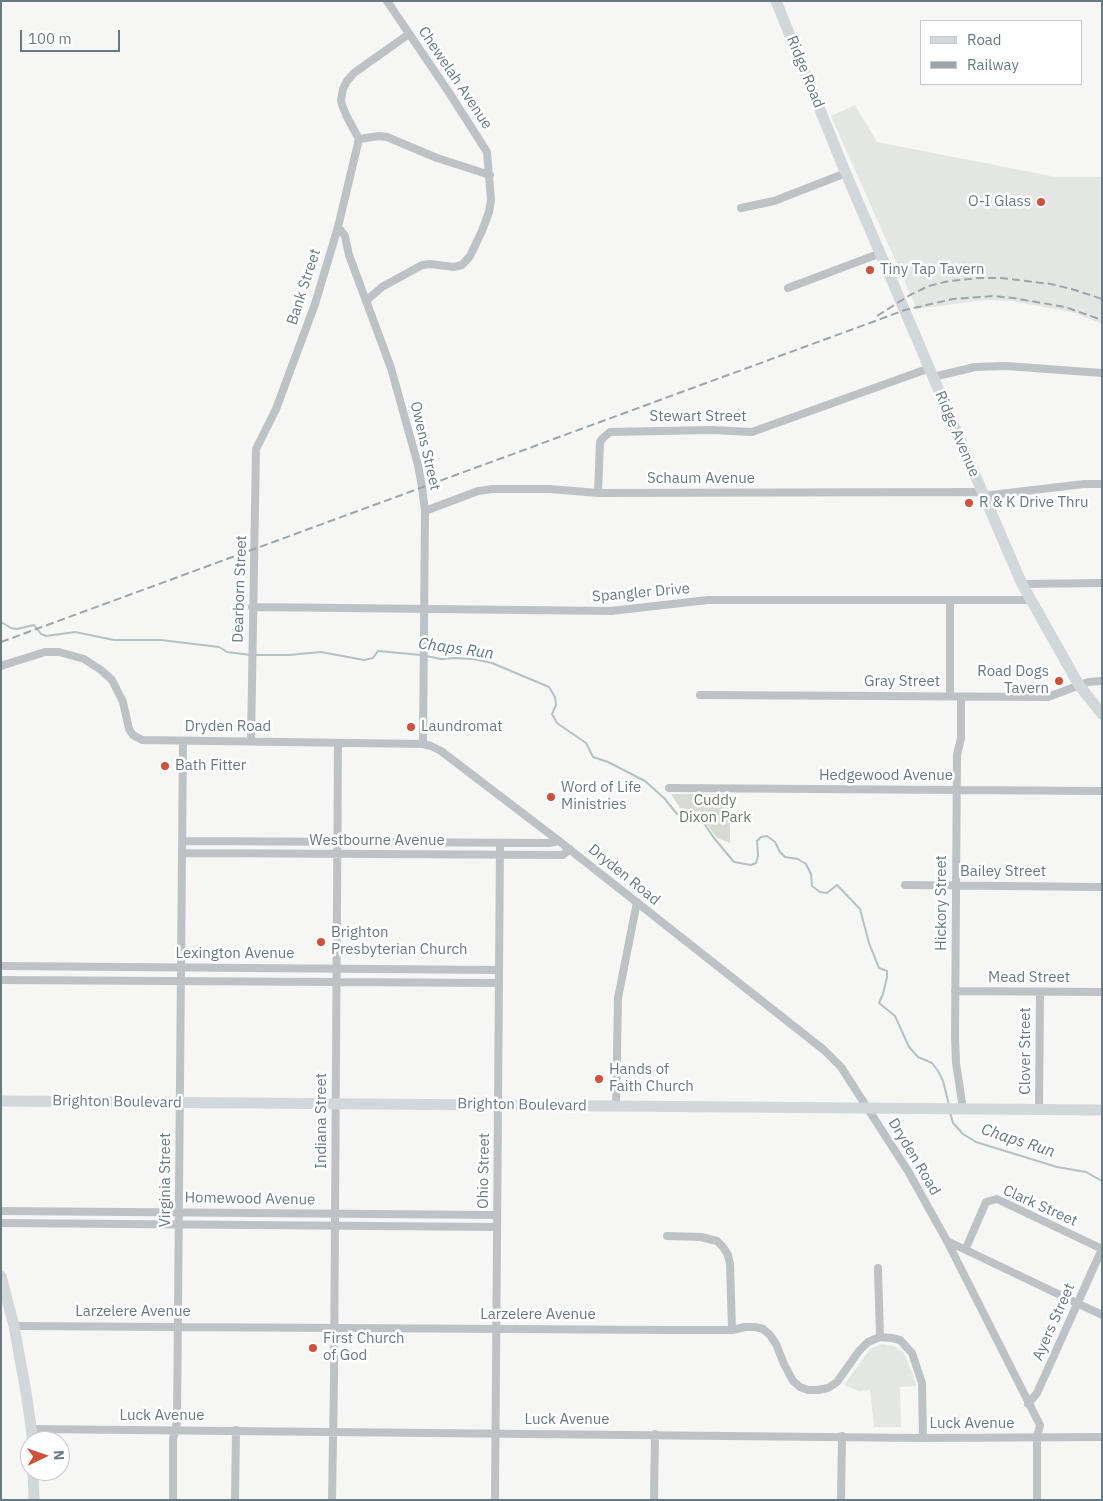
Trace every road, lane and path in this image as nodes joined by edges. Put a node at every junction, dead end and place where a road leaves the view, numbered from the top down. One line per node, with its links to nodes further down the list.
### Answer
1 (387, 1): 3 (street, Chewelah Avenue)
2 (776, 1): 5 (street, Ridge Road)
3 (409, 34): 4 (street); 7 (street, Chewelah Avenue)
4 (360, 139): 7 (street); 9 (street, Bank Street)
5 (834, 143): 6 (street, Ridge Avenue)
6 (846, 173): 8 (street); 10 (street, Ridge Avenue)
7 (490, 176): 12 (street, Chewelah Avenue)
8 (742, 208)
9 (338, 227): 12 (street, Owens Street); 15 (street, Bank Street)
10 (881, 253): 11 (street); 13 (street, Ridge Avenue)
11 (788, 288)
12 (367, 300): 19 (street, Owens Street)
13 (932, 373): 14 (street, Stewart Street); 17 (street, Stewart Street); 18 (street, Ridge Avenue)
14 (1102, 373)
15 (260, 439): 24 (street, Dearborn Street)
16 (1102, 484): 18 (street, Schaum Avenue)
17 (598, 493): 18 (street, Schaum Avenue); 19 (street, Schaum Avenue)
18 (982, 494): 21 (street, Ridge Avenue)
19 (425, 510): 25 (street, Owens Street)
20 (1102, 583): 21 (street)
21 (1022, 584): 22 (street, Ridge Avenue)
22 (1031, 600): 23 (street, Spangler Drive); 28 (street, Ridge Avenue)
23 (950, 601): 25 (street, Spangler Drive); 30 (street)
24 (252, 607): 25 (street, Spangler Drive); 34 (street, Dearborn Street)
25 (424, 608): 36 (street, Owens Street)
26 (1, 666): 33 (street, Dryden Road)
27 (1102, 681): 28 (street, Gray Street)
28 (1079, 685): 31 (street, Gray Street); 32 (street, Ridge Avenue)
29 (700, 695): 30 (street, Gray Street)
30 (950, 696): 31 (street, Gray Street)
31 (961, 697): 38 (street, Hickory Street)
32 (1102, 714)
33 (183, 741): 34 (street, Dryden Road); 40 (street, Virginia Street)
34 (251, 741): 35 (street, Dryden Road)
35 (338, 743): 36 (street, Dryden Road); 42 (street, Indiana Street)
36 (423, 744): 41 (street, Dryden Road)
37 (669, 788): 38 (street, Hedgewood Avenue)
38 (957, 790): 39 (street, Hedgewood Avenue); 49 (street, Hickory Street)
39 (1102, 791)
40 (182, 841): 42 (street, Westbourne Avenue); 45 (street, Virginia Street)
41 (559, 841): 43 (street, Westbourne Avenue); 44 (street, Dryden Road)
42 (338, 842): 43 (street, Westbourne Avenue); 46 (street, Indiana Street)
43 (500, 843): 47 (street, Ohio Street)
44 (570, 850): 47 (street, Westbourne Avenue); 51 (street, Dryden Road)
45 (182, 853): 46 (street, Westbourne Avenue); 53 (street, Virginia Street)
46 (338, 855): 47 (street, Westbourne Avenue); 54 (street, Indiana Street)
47 (500, 856): 55 (street, Ohio Street)
48 (905, 885): 49 (street, Bailey Street)
49 (956, 886): 50 (street, Bailey Street); 60 (street, Hickory Street)
50 (1102, 887)
51 (637, 902): 67 (street); 68 (street, Dryden Road)
52 (1, 966): 53 (street, Lexington Avenue)
53 (180, 967): 54 (street, Lexington Avenue); 57 (street, Virginia Street)
54 (337, 968): 55 (street, Lexington Avenue); 58 (street, Indiana Street)
55 (499, 970): 59 (street, Ohio Street)
56 (1, 980): 57 (street, Lexington Avenue)
57 (180, 981): 58 (street, Lexington Avenue); 64 (street, Virginia Street)
58 (337, 982): 59 (street, Lexington Avenue); 65 (street, Indiana Street)
59 (499, 983): 66 (street, Ohio Street)
60 (955, 991): 61 (street, Mead Street); 69 (street, Hickory Street)
61 (1040, 992): 62 (street, Mead Street); 70 (street, Clover Street)
62 (1102, 992)
63 (1, 1101): 64 (street, Brighton Boulevard)
64 (180, 1102): 65 (street, Brighton Boulevard); 73 (street, Virginia Street)
65 (336, 1104): 66 (street, Brighton Boulevard); 74 (street, Indiana Street)
66 (498, 1105): 67 (street, Brighton Boulevard); 75 (street, Ohio Street)
67 (616, 1106): 68 (street, Brighton Boulevard)
68 (868, 1108): 69 (street, Brighton Boulevard); 81 (street, Dryden Road)
69 (959, 1110): 70 (street, Brighton Boulevard)
70 (1039, 1110): 71 (street, Brighton Boulevard)
71 (1102, 1110)
72 (1, 1211): 73 (street, Homewood Avenue)
73 (179, 1212): 74 (street, Homewood Avenue); 77 (street, Virginia Street)
74 (335, 1214): 75 (street, Homewood Avenue); 78 (street, Indiana Street)
75 (498, 1215): 79 (street, Ohio Street)
76 (1, 1223): 77 (street, Homewood Avenue)
77 (179, 1224): 78 (street, Homewood Avenue); 89 (street, Virginia Street)
78 (335, 1225): 79 (street, Homewood Avenue); 90 (street, Indiana Street)
79 (497, 1227): 91 (street, Ohio Street)
80 (667, 1236): 92 (street)
81 (947, 1241): 82 (street); 94 (street, Dryden Road)
82 (966, 1248): 83 (street, Clark Street); 86 (street)
83 (1102, 1249): 86 (street, Ayers Street)
84 (878, 1268): 93 (street)
85 (1, 1276): 88 (street)
86 (1078, 1303): 87 (street); 94 (street, Ayers Street)
87 (1102, 1315)
88 (14, 1326): 89 (street, Larzelere Avenue); 97 (street)
89 (178, 1326): 90 (street, Larzelere Avenue); 95 (street, Virginia Street)
90 (334, 1327): 91 (street, Larzelere Avenue); 98 (street, Indiana Street)
91 (496, 1329): 92 (street, Larzelere Avenue); 99 (street, Ohio Street)
92 (732, 1330): 93 (street, Larzelere Avenue)
93 (880, 1337): 105 (street)
94 (1028, 1404): 103 (street, Dryden Road)
95 (175, 1430): 96 (street, Luck Avenue); 100 (street, Luck Avenue); 108 (street, Virginia Street)
96 (236, 1430): 98 (street, Luck Avenue); 109 (street)
97 (31, 1431)
98 (332, 1432): 99 (street, Luck Avenue); 110 (street, Indiana Street)
99 (495, 1433): 101 (street, Luck Avenue); 111 (street, Ohio Street)
100 (70, 1434)
101 (655, 1434): 102 (street, Luck Avenue); 112 (street)
102 (842, 1436): 105 (street, Luck Avenue); 113 (street)
103 (1038, 1437): 104 (street, Luck Avenue); 105 (street, Luck Avenue); 114 (street)
104 (1102, 1437)
105 (923, 1438)
106 (34, 1481): 107 (street)
107 (34, 1500)
108 (173, 1500)
109 (235, 1500)
110 (332, 1500)
111 (495, 1500)
112 (654, 1500)
113 (841, 1500)
114 (1037, 1500)

